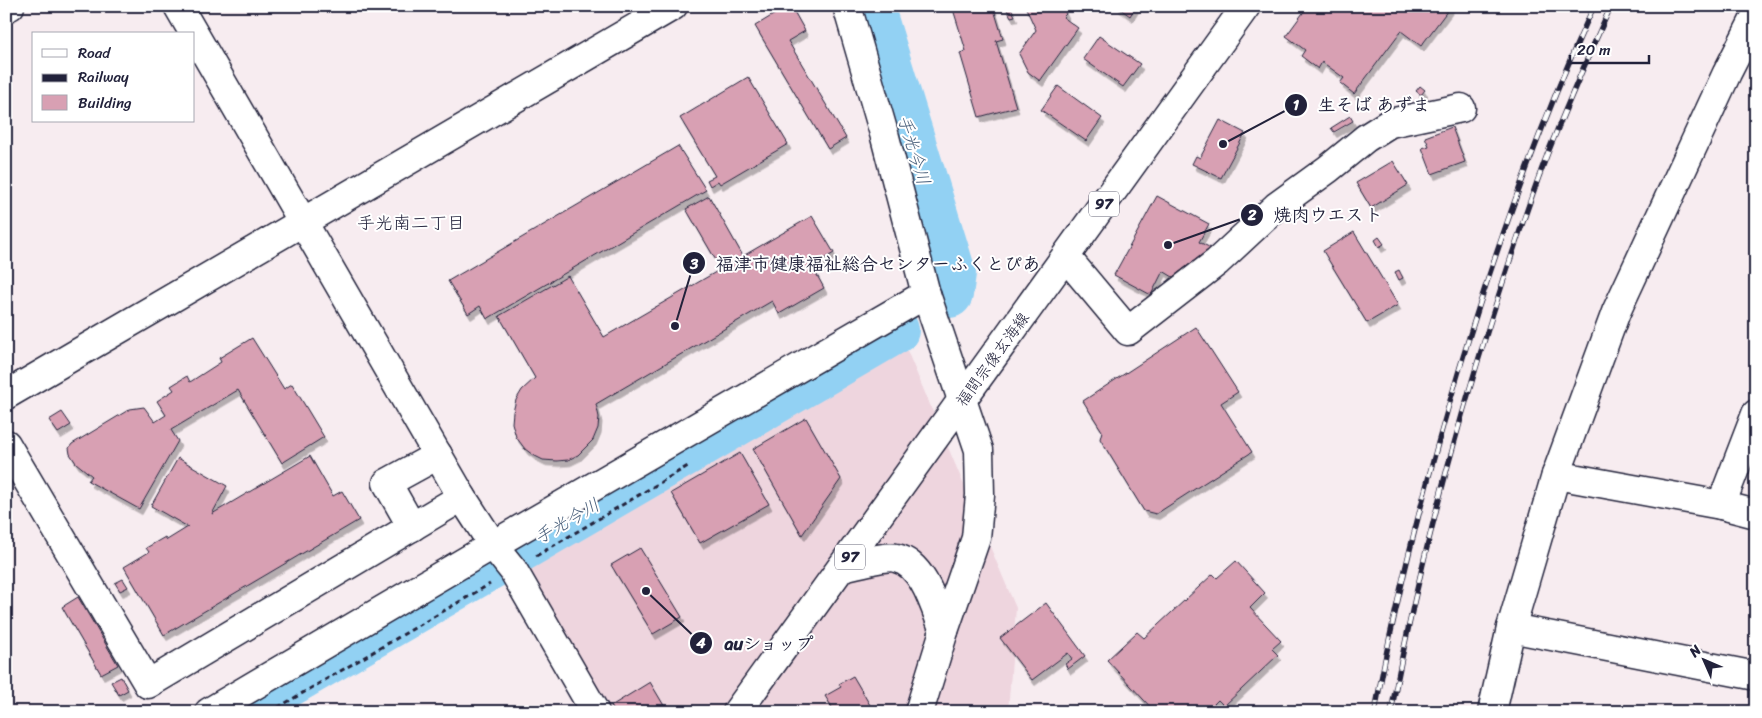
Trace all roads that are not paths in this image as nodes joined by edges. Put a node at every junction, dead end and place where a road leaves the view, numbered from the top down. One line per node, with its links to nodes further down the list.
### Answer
1 (10, 6): 6 (street)
2 (178, 6): 8 (street)
3 (673, 6): 11 (street)
4 (847, 6): 13 (street)
5 (1246, 6): 12 (street, 福間宗像玄海線 / 97)
6 (6, 8)
7 (1756, 16): 19 (street)
8 (193, 32)
9 (195, 35): 11 (street)
10 (1461, 108): 12 (street)
11 (303, 222): 14 (street); 18 (street)
12 (1066, 257): 15 (street, 福間宗像玄海線 / 97)
13 (926, 294): 15 (street); 24 (street)
14 (6, 395)
15 (962, 401): 25 (street, 福間宗像玄海線 / 97); 27 (street)
16 (1756, 414): 21 (street)
17 (6, 444): 23 (street)
18 (438, 455): 20 (street); 23 (street)
19 (1556, 475): 21 (street); 26 (street)
20 (462, 497): 23 (street); 24 (street)
21 (1721, 506): 22 (street)
22 (1756, 514)
23 (412, 527)
24 (504, 558): 29 (street); 30 (street)
25 (842, 567): 27 (street); 31 (street, 福間宗像玄海線 / 97)
26 (1511, 628): 28 (street); 33 (street)
27 (944, 631): 32 (street)
28 (1756, 676)
29 (209, 712)
30 (595, 712)
31 (737, 712)
32 (919, 712)
33 (1492, 712)

